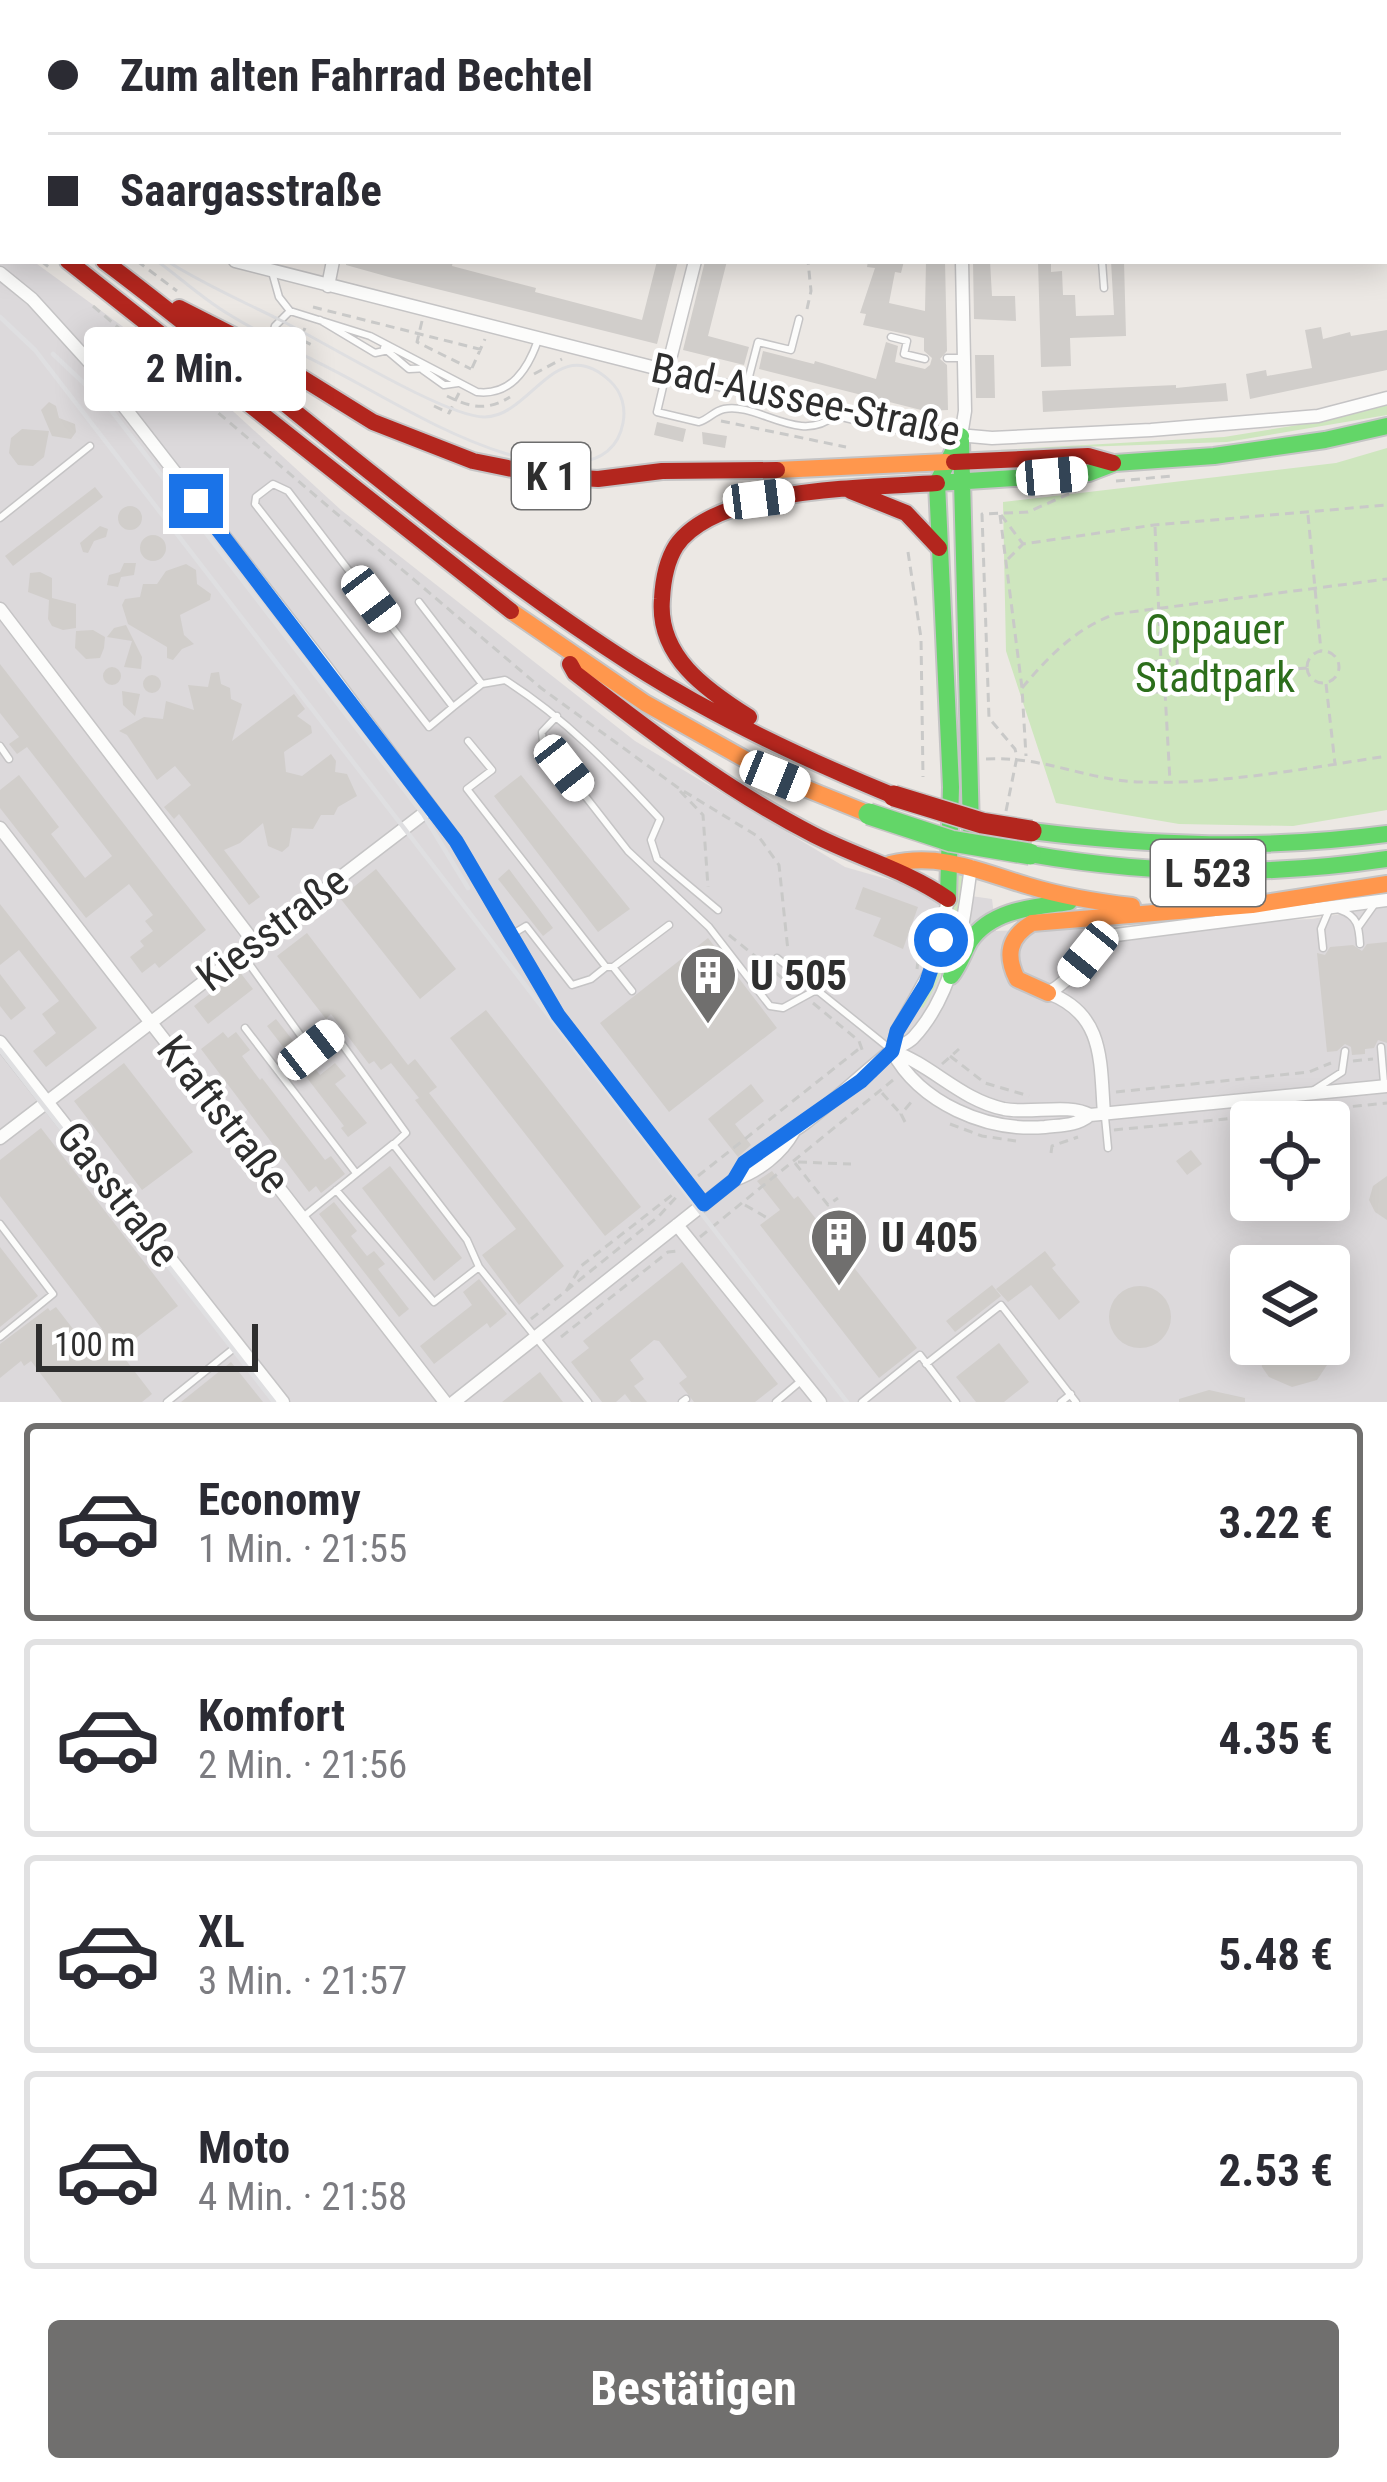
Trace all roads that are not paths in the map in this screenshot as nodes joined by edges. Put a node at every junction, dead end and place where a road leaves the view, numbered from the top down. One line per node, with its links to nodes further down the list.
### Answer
1 (108, 264): 12 (main road, L 523)
2 (245, 264): 8 (street, Bad-Aussee-Straße)
3 (332, 264): 10 (street)
4 (693, 264): 26 (street)
5 (962, 264): 22 (street)
6 (1102, 264): 11 (lane)
7 (62, 267): 40 (main road, L 523)
8 (272, 272): 10 (street, Bad-Aussee-Straße); 13 (lane)
9 (0, 273): 48 (street)
10 (328, 286): 16 (street, Bad-Aussee-Straße)
11 (1104, 288)
12 (152, 297): 23 (main road, K 1); 46 (main road, L 523)
13 (290, 311): 14 (lane); 23 (lane)
14 (317, 317): 18 (lane); 18 (lane)
15 (799, 320): 28 (lane)
16 (532, 332): 26 (street, Bad-Aussee-Straße); 27 (lane)
17 (891, 337): 20 (lane)
18 (391, 350): 19 (lane); 24 (lane)
19 (413, 358): 24 (lane); 25 (lane)
20 (925, 358)
21 (947, 358): 22 (lane)
22 (964, 358): 32 (street)
23 (271, 362): 34 (main road, K 1)
24 (421, 368): 25 (lane); 27 (lane)
25 (431, 368): 27 (lane)
26 (667, 370): 28 (street, Bad-Aussee-Straße); 30 (lane)
27 (461, 385)
28 (746, 391): 30 (street, Bad-Aussee-Straße)
29 (1387, 398): 32 (street, Bad-Aussee-Straße)
30 (838, 413): 32 (street, Bad-Aussee-Straße)
31 (1387, 426): 34 (main road, K 1)
32 (961, 436): 34 (main road)
33 (90, 446): 36 (lane)
34 (951, 472): 35 (main road); 37 (main road); 53 (main road)
35 (851, 491): 37 (main road); 46 (main road)
36 (0, 518)
37 (939, 548): 53 (main road)
38 (419, 602): 41 (lane)
39 (0, 609): 64 (street)
40 (560, 647): 51 (main road, L 523, bridge); 54 (main road)
41 (482, 683): 42 (lane); 43 (lane)
42 (453, 707): 42 (lane)
43 (557, 716): 58 (lane); 71 (lane)
44 (468, 741): 69 (lane)
45 (0, 746): 47 (lane)
46 (780, 747): 51 (main road, L 523, bridge)
47 (9, 759)
48 (431, 808): 63 (street); 64 (street, Kiesstraße)
49 (0, 827): 74 (street, Kraftstraße)
50 (1387, 834): 51 (main road, L 523)
51 (1031, 843): 52 (main road, L 523)
52 (1387, 859)
53 (961, 862): 54 (main road); 56 (main road); 57 (main road); 70 (street)
54 (890, 864): 56 (main road)
55 (1383, 895): 59 (street); 60 (main road); 62 (lane)
56 (948, 898): 78 (street)
57 (1081, 900): 60 (main road); 70 (main road)
58 (718, 910)
59 (1334, 910): 62 (lane); 66 (lane); 73 (street)
60 (1174, 911): 73 (main road)
61 (669, 925): 69 (lane)
62 (1359, 926): 65 (lane)
63 (511, 934): 69 (lane); 91 (street)
64 (254, 941): 67 (street, Kiesstraße)
65 (1360, 944)
66 (1323, 948)
67 (240, 952): 74 (street, Kiesstraße); 86 (lane)
68 (779, 961): 71 (lane)
69 (609, 967): 72 (lane)
70 (951, 976): 78 (street)
71 (816, 990): 78 (lane)
72 (632, 991)
73 (1048, 993): 83 (street)
74 (152, 1020): 82 (street, Kiesstraße); 92 (street, Kraftstraße)
75 (245, 1028): 88 (lane)
76 (0, 1042): 82 (street, Gasstraße)
77 (1381, 1047): 80 (lane)
78 (892, 1051): 83 (street); 84 (street)
79 (1345, 1051): 81 (lane)
80 (1386, 1087): 81 (street)
81 (1307, 1094): 83 (street)
82 (46, 1102): 85 (street, Kiesstraße); 98 (street, Gasstraße)
83 (1097, 1114): 87 (lane)
84 (794, 1131): 89 (street); 89 (street)
85 (0, 1138)
86 (393, 1144): 88 (lane); 95 (lane)
87 (1108, 1148)
88 (356, 1174): 90 (lane)
89 (734, 1180): 91 (street)
90 (336, 1190): 92 (lane); 95 (lane)
91 (704, 1204): 94 (street)
92 (303, 1217): 104 (street, Kraftstraße)
93 (0, 1224): 96 (lane)
94 (677, 1225): 97 (street); 100 (street)
95 (479, 1267): 97 (lane)
96 (0, 1337)
97 (541, 1343): 104 (street); 105 (lane)
98 (238, 1345): 102 (lane); 103 (street, Gasstraße)
99 (926, 1364): 101 (lane); 108 (lane); 109 (lane)
100 (802, 1380): 106 (lane); 107 (street)
101 (1074, 1398): 110 (lane)
102 (167, 1402)
103 (283, 1402)
104 (450, 1402)
105 (588, 1402)
106 (776, 1402)
107 (820, 1402)
108 (862, 1402)
109 (956, 1402)
110 (1061, 1402)

